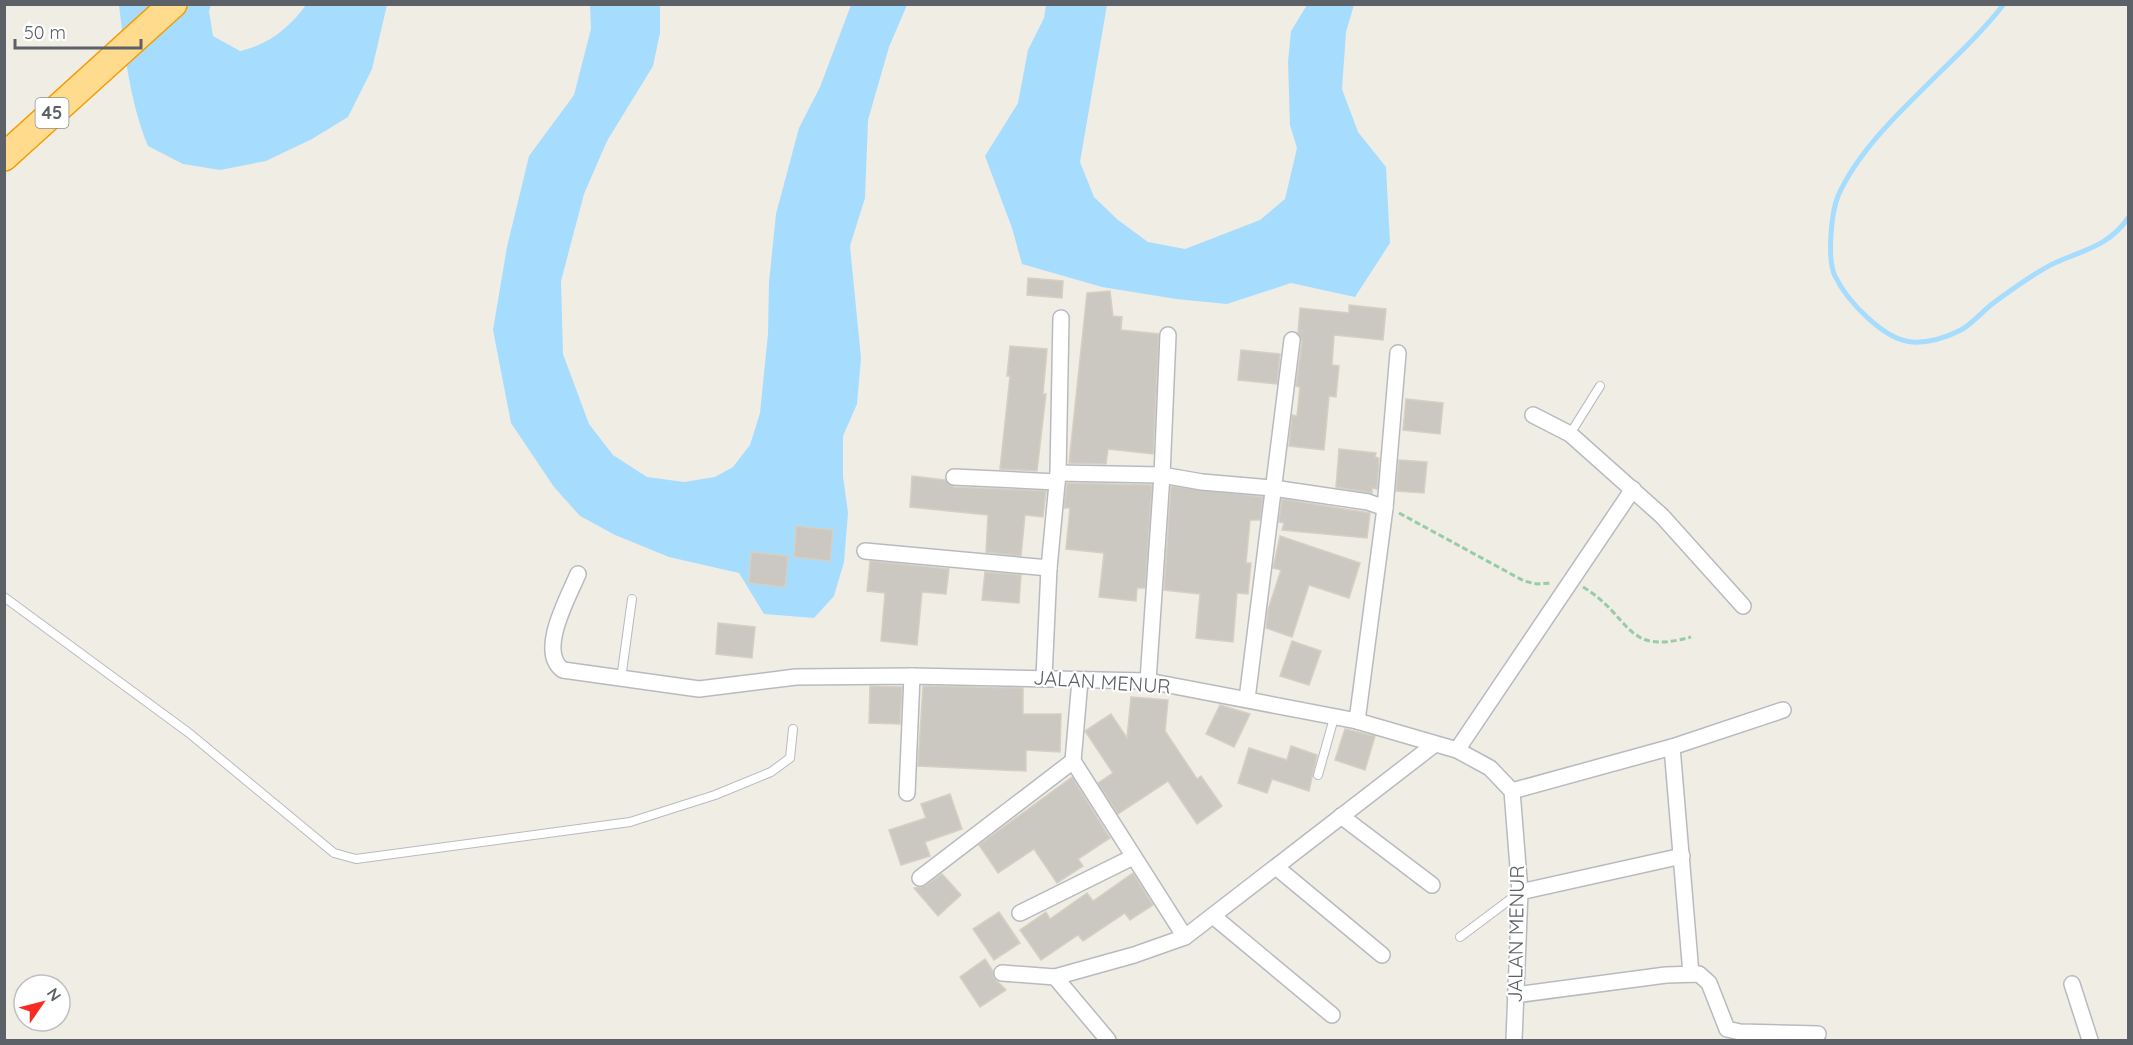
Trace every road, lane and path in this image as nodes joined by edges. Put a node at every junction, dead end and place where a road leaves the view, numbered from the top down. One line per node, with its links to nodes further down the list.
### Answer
1 (173, 4): 2 (highway, 45)
2 (4, 157)
3 (1061, 318): 12 (street)
4 (1168, 335): 10 (street)
5 (1292, 340): 13 (street)
6 (1398, 353): 15 (street)
7 (1600, 386): 9 (lane)
8 (1533, 415): 9 (street)
9 (1570, 434): 14 (street)
10 (1162, 475): 12 (street); 13 (street); 28 (street)
11 (954, 477): 12 (street)
12 (1058, 477): 17 (street)
13 (1273, 488): 15 (street); 29 (street)
14 (1633, 489): 19 (street); 22 (street)
15 (1386, 508): 19 (path); 32 (street)
16 (865, 551): 17 (street)
17 (1049, 568): 25 (street)
18 (578, 574): 26 (street, JALAN MENUR)
19 (1572, 581): 23 (path); 36 (street)
20 (4, 597): 33 (lane)
21 (632, 599): 26 (lane)
22 (1743, 606)
23 (1691, 637)
24 (912, 676): 25 (street, JALAN MENUR); 26 (street, JALAN MENUR); 40 (street)
25 (1044, 677): 27 (street, JALAN MENUR)
26 (621, 680)
27 (1080, 680): 28 (street, JALAN MENUR); 37 (street)
28 (1148, 681): 29 (street, JALAN MENUR)
29 (1247, 699): 31 (street, JALAN MENUR)
30 (1783, 710): 35 (street)
31 (1334, 718): 32 (street, JALAN MENUR); 38 (lane)
32 (1357, 721): 34 (street, JALAN MENUR)
33 (793, 729)
34 (1436, 744): 36 (street, JALAN MENUR); 41 (street)
35 (1672, 747): 39 (street); 42 (street)
36 (1457, 750): 39 (street, JALAN MENUR)
37 (1073, 761): 43 (street); 45 (street)
38 (1318, 775)
39 (1512, 791): 47 (street, JALAN MENUR)
40 (907, 792)
41 (1341, 816): 44 (street); 46 (street)
42 (1682, 855): 47 (street); 54 (street)
43 (1133, 857): 48 (street); 50 (street)
44 (1276, 867): 49 (street); 52 (street)
45 (920, 878)
46 (1432, 885)
47 (1520, 892): 51 (lane); 57 (street, JALAN MENUR)
48 (1020, 913)
49 (1214, 916): 50 (street); 58 (street)
50 (1185, 937): 55 (street)
51 (1460, 938)
52 (1382, 955)
53 (1002, 973): 55 (street)
54 (1691, 974): 57 (street); 59 (street)
55 (1055, 977): 60 (street)
56 (2072, 984): 62 (street)
57 (1515, 995): 61 (street, JALAN MENUR)
58 (1332, 1015)
59 (1818, 1034)
60 (1108, 1041)
61 (1514, 1041)
62 (2090, 1041)

